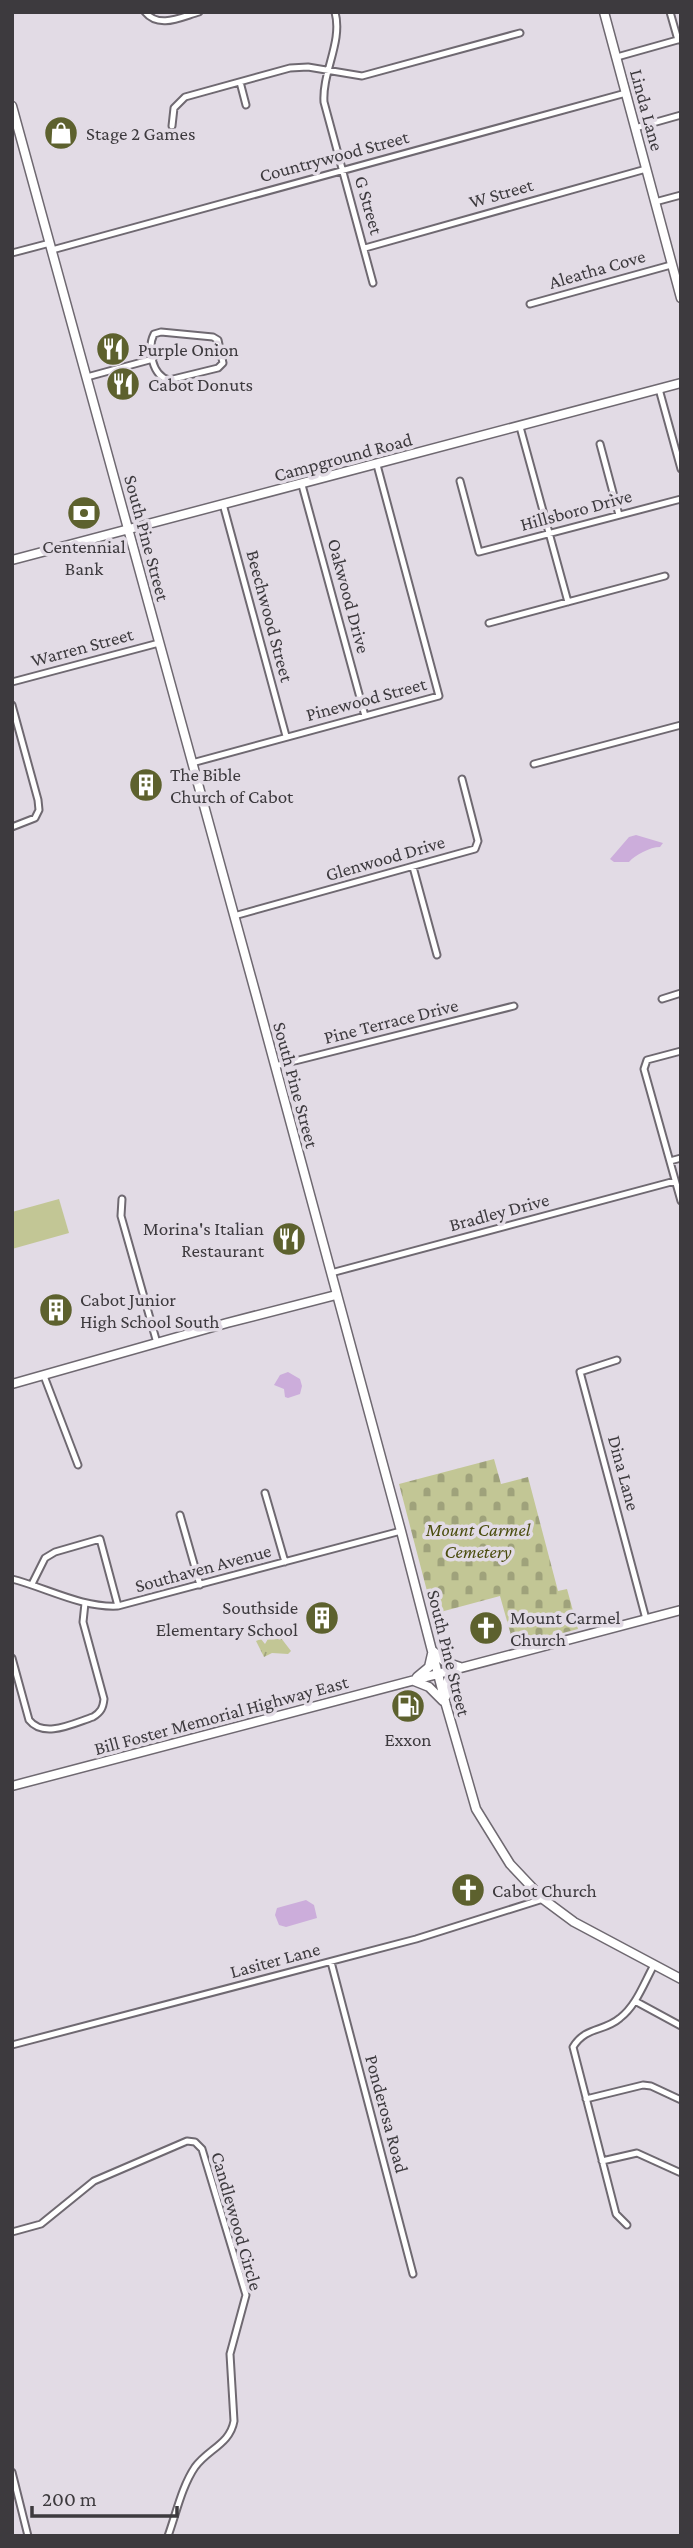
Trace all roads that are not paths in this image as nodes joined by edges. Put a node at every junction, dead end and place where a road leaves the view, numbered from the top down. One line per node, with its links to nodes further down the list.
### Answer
1 (145, 12): 2 (street)
2 (199, 12)
3 (335, 12): 9 (street, G Street)
4 (604, 12): 8 (main road, Linda Lane)
5 (670, 12): 7 (street)
6 (520, 33): 9 (street)
7 (679, 40): 8 (street)
8 (617, 57): 11 (main road, Linda Lane)
9 (327, 70): 10 (street); 18 (street, G Street)
10 (240, 82): 12 (street); 15 (street)
11 (626, 93): 16 (main road, Linda Lane); 18 (street, Countrywood Street)
12 (246, 105)
13 (12, 106): 21 (main road, South Pine Street)
14 (681, 116): 16 (street)
15 (172, 126)
16 (635, 128): 17 (main road, Linda Lane)
17 (646, 169): 20 (main road, Linda Lane); 22 (street, W Street)
18 (342, 170): 21 (street, Countrywood Street); 22 (street, G Street)
19 (681, 195): 20 (street)
20 (655, 202): 24 (main road, Linda Lane)
21 (51, 246): 23 (street, Countrywood Street); 29 (main road, South Pine Street)
22 (365, 248): 25 (street, G Street)
23 (12, 253)
24 (671, 265): 26 (main road, Linda Lane); 27 (street, Aleatha Cove)
25 (373, 284)
26 (681, 298)
27 (530, 304)
28 (153, 359): 28 (street); 29 (street)
29 (87, 377): 41 (main road, South Pine Street)
30 (681, 383): 31 (main road, Campground Road)
31 (659, 389): 32 (main road, Campground Road); 35 (street)
32 (520, 427): 34 (main road, Campground Road); 42 (street)
33 (600, 444): 40 (street)
34 (377, 465): 37 (main road, Campground Road); 50 (street, Pinewood Street)
35 (681, 469)
36 (460, 481): 42 (street, Hillsboro Drive)
37 (302, 485): 39 (main road, Campground Road); 50 (street, Oakwood Drive)
38 (681, 499): 40 (street, Hillsboro Drive)
39 (223, 504): 41 (main road, Campground Road); 52 (street, Beechwood Street)
40 (619, 515): 42 (street, Hillsboro Drive)
41 (129, 529): 43 (main road, Campground Road); 47 (main road, South Pine Street)
42 (550, 534): 45 (street)
43 (12, 560)
44 (665, 576): 45 (street)
45 (568, 602): 46 (street)
46 (489, 623)
47 (159, 643): 48 (street, Warren Street); 53 (main road, South Pine Street)
48 (12, 682)
49 (12, 705): 56 (street)
50 (365, 716): 52 (street, Pinewood Street)
51 (681, 725): 54 (street)
52 (286, 736): 53 (street, Pinewood Street)
53 (192, 762): 58 (main road, South Pine Street)
54 (534, 764)
55 (462, 779): 57 (street, Glenwood Drive)
56 (12, 827)
57 (412, 867): 58 (street, Glenwood Drive); 59 (street)
58 (234, 916): 64 (main road, South Pine Street)
59 (437, 955)
60 (681, 993): 61 (street)
61 (662, 999)
62 (514, 1006): 64 (street, Pine Terrace Drive)
63 (681, 1051): 66 (street)
64 (275, 1066): 70 (main road, South Pine Street)
65 (681, 1158): 66 (street)
66 (670, 1161): 67 (street)
67 (675, 1181): 69 (street); 70 (street, Bradley Drive)
68 (122, 1199): 72 (street)
69 (681, 1202)
70 (331, 1273): 71 (main road, South Pine Street)
71 (336, 1294): 72 (main road); 79 (main road, South Pine Street)
72 (157, 1343): 74 (main road)
73 (617, 1360): 87 (street, Dina Lane)
74 (44, 1376): 75 (main road); 76 (street)
75 (12, 1384)
76 (78, 1465)
77 (265, 1493): 80 (street)
78 (180, 1516): 83 (street)
79 (401, 1531): 80 (street, Southaven Avenue); 88 (main road, South Pine Street)
80 (285, 1562): 83 (street, Southaven Avenue)
81 (12, 1579): 82 (street, Southaven Avenue)
82 (32, 1584): 84 (street, Southaven Avenue); 85 (street)
83 (200, 1585): 85 (street, Southaven Avenue)
84 (85, 1603): 85 (street, Southaven Avenue); 89 (street)
85 (118, 1606)
86 (681, 1610): 87 (main road, Bill Foster Memorial Highway East)
87 (646, 1619): 90 (main road, Bill Foster Memorial Highway East)
88 (433, 1650): 90 (main road); 91 (main road, South Pine Street); 92 (main road)
89 (12, 1657)
90 (463, 1667): 91 (main road, Bill Foster Memorial Highway East); 93 (main road)
91 (438, 1674): 92 (main road, Bill Foster Memorial Highway East); 93 (main road, South Pine Street)
92 (412, 1681): 93 (main road); 94 (main road, Bill Foster Memorial Highway East)
93 (445, 1703): 95 (main road, South Pine Street)
94 (12, 1786)
95 (543, 1899): 96 (street, Lasiter Lane); 97 (main road, South Pine Street)
96 (331, 1962): 101 (street, Lasiter Lane); 108 (street, Ponderosa Road)
97 (654, 1965): 98 (main road, South Pine Street); 99 (street)
98 (681, 1979)
99 (635, 2001): 100 (street); 102 (street)
100 (681, 2026)
101 (12, 2045)
102 (586, 2099): 103 (street); 104 (street)
103 (681, 2100)
104 (603, 2161): 105 (street); 106 (street)
105 (681, 2173)
106 (627, 2225)
107 (12, 2232): 111 (street, Candlewood Circle)
108 (413, 2274)
109 (12, 2472): 110 (street)
110 (28, 2536)
111 (168, 2536)

